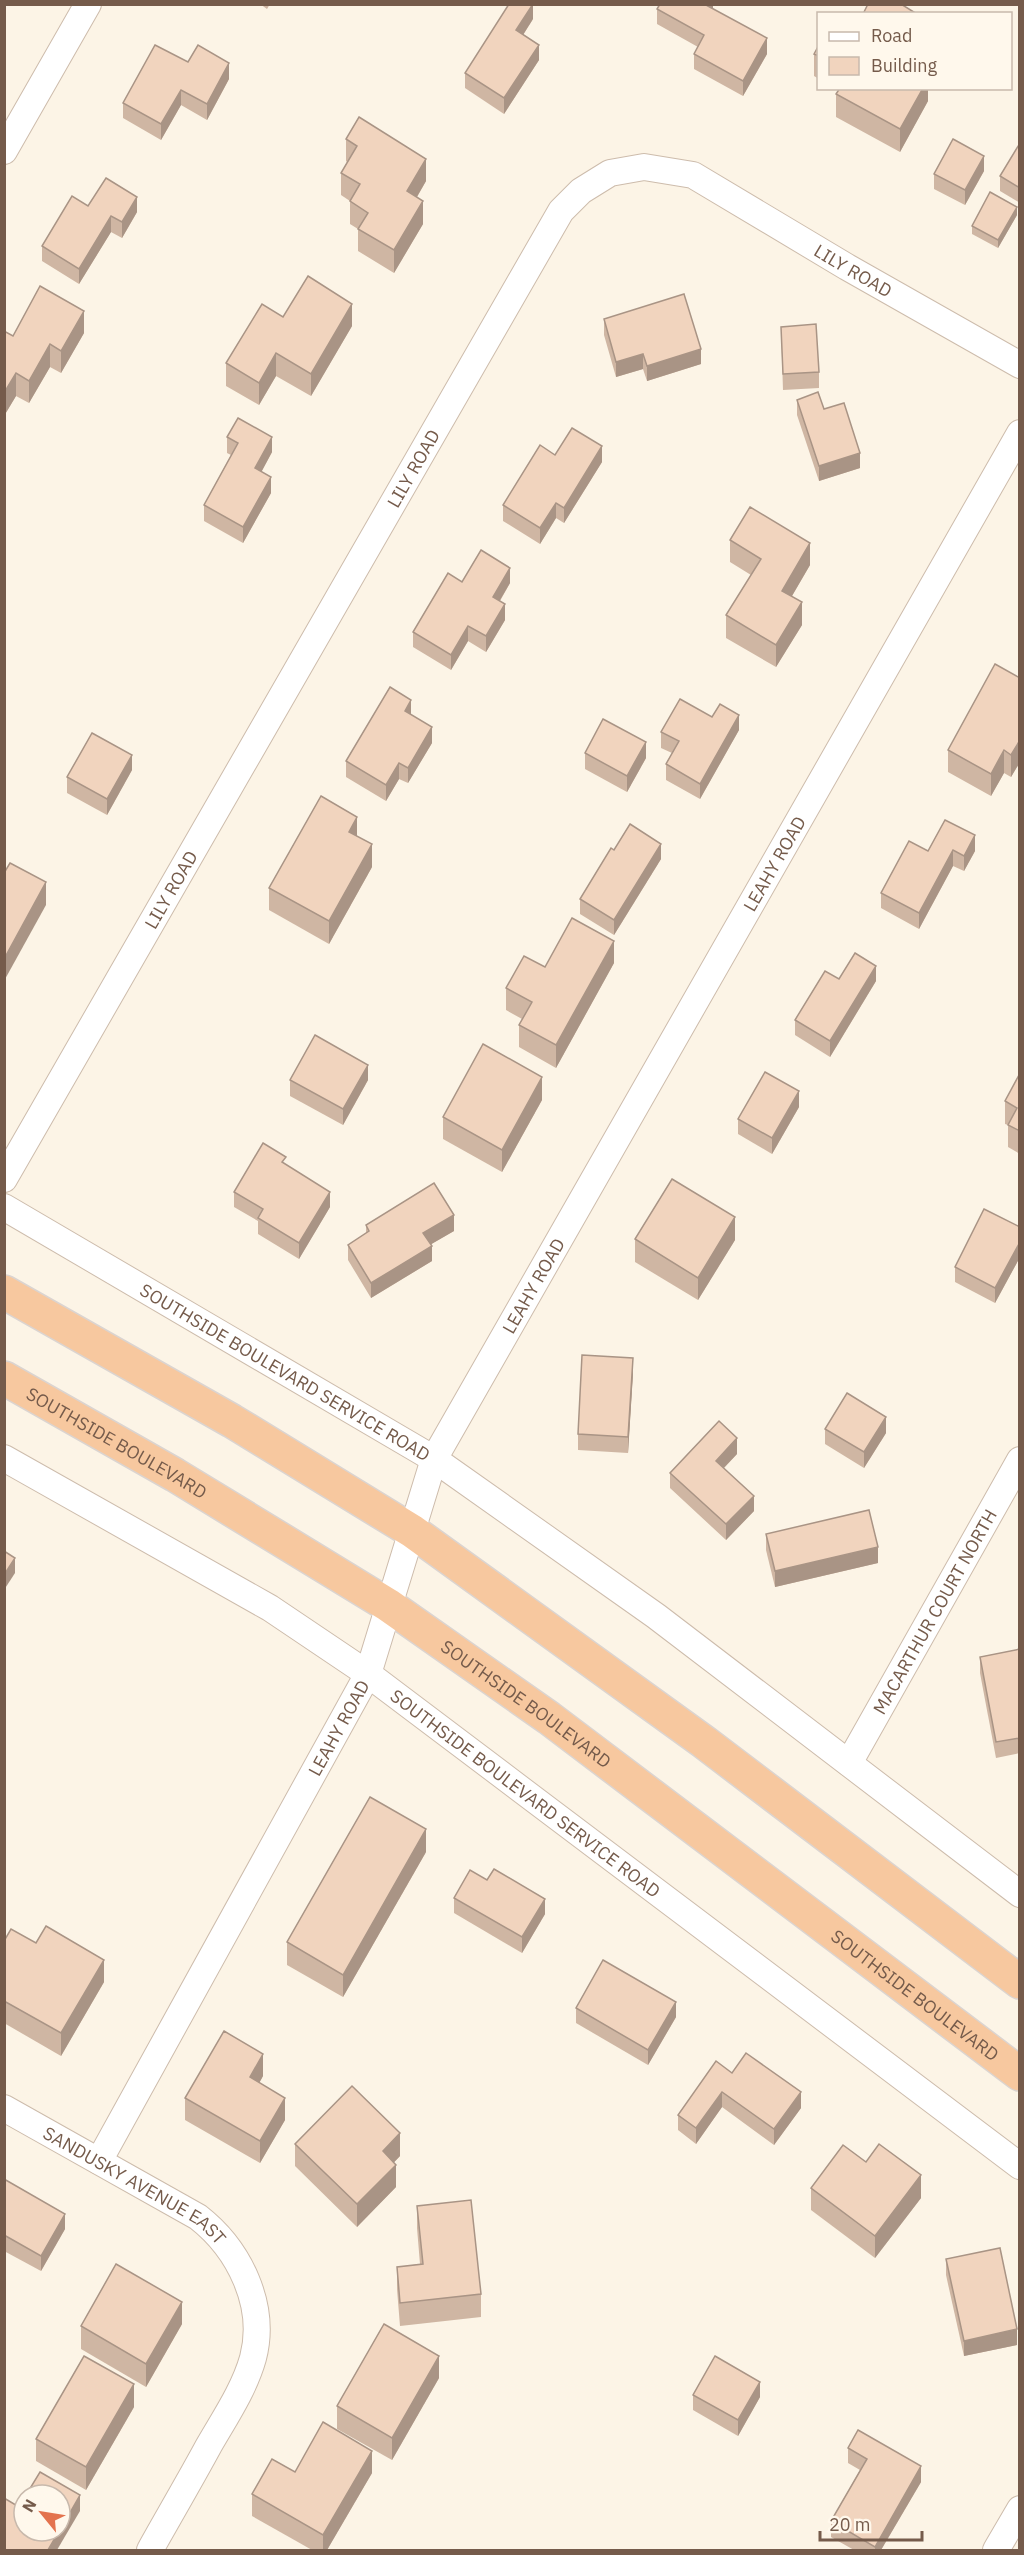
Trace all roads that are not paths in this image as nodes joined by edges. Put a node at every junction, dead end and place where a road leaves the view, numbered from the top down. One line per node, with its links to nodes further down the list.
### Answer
1 (88, 4): 2 (street)
2 (4, 151)
3 (1020, 365): 5 (street, LILY ROAD)
4 (1020, 433): 10 (street, LEAHY ROAD)
5 (4, 1179)
6 (4, 1207): 10 (street, SOUTHSIDE BOULEVARD SERVICE ROAD)
7 (4, 1292): 12 (highway)
8 (4, 1378): 13 (highway, SOUTHSIDE BOULEVARD)
9 (4, 1458): 14 (street, SOUTHSIDE BOULEVARD SERVICE ROAD)
10 (434, 1459): 12 (street, LEAHY ROAD); 15 (street, SOUTHSIDE BOULEVARD SERVICE ROAD)
11 (1020, 1460): 15 (street, MACARTHUR COURT NORTH)
12 (411, 1531): 13 (street, LEAHY ROAD); 17 (highway)
13 (387, 1605): 14 (street, LEAHY ROAD); 18 (highway, SOUTHSIDE BOULEVARD)
14 (368, 1674): 20 (street, LEAHY ROAD); 21 (street, SOUTHSIDE BOULEVARD SERVICE ROAD)
15 (849, 1763): 16 (street, SOUTHSIDE BOULEVARD SERVICE ROAD)
16 (1020, 1894)
17 (1020, 1982)
18 (1020, 2074)
19 (4, 2108): 20 (street, SANDUSKY AVENUE EAST)
20 (99, 2161): 23 (street, SANDUSKY AVENUE EAST)
21 (1020, 2166)
22 (1020, 2509): 24 (street)
23 (150, 2550)
24 (996, 2550)

